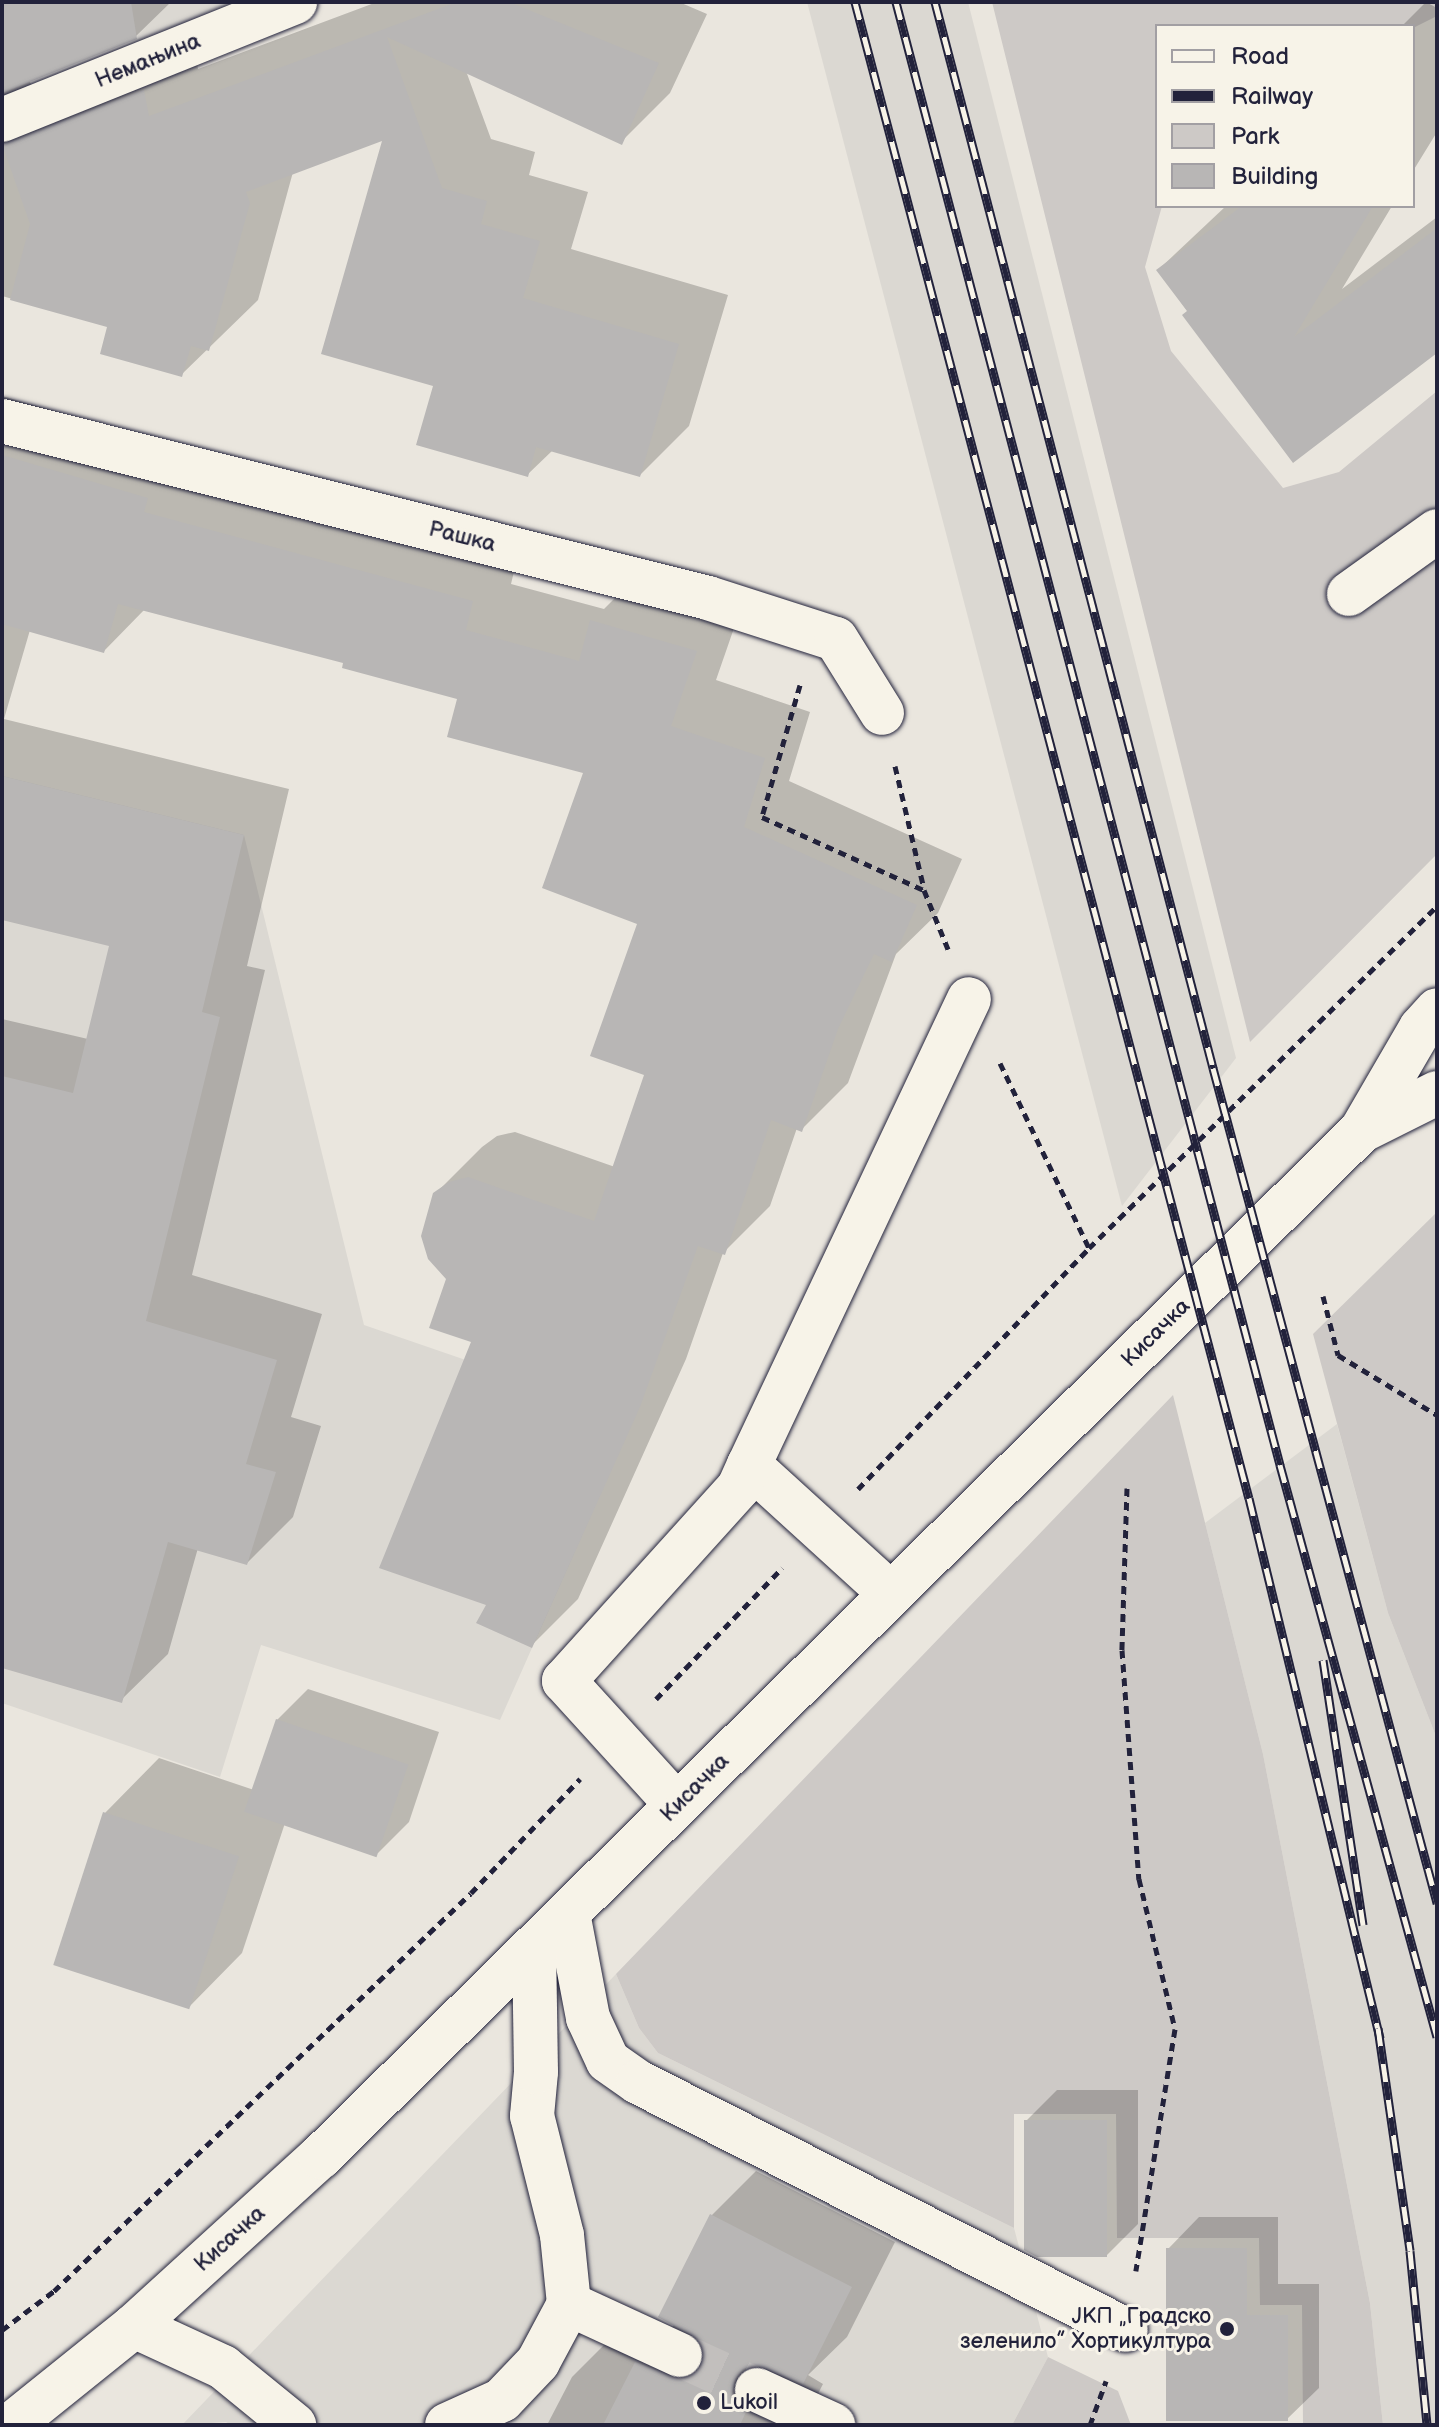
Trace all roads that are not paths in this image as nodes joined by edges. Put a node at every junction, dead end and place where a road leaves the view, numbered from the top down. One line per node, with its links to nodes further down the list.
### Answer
1 (295, 2): 2 (main road, Немањина)
2 (2, 120)
3 (2, 421): 6 (main road, Рашка)
4 (1437, 531): 5 (main road)
5 (1349, 594)
6 (882, 713)
7 (969, 999): 11 (main road)
8 (1437, 1010): 10 (main road, Кисачка)
9 (1437, 1093): 10 (main road, Кисачка)
10 (1361, 1131): 12 (main road, Кисачка)
11 (749, 1465): 12 (main road); 13 (main road)
12 (891, 1594): 13 (main road, Кисачка)
13 (677, 1805): 14 (main road, Кисачка)
14 (568, 1913): 15 (main road, Кисачка); 18 (main road)
15 (534, 1947): 16 (main road); 17 (main road, Кисачка)
16 (569, 2304): 19 (main road); 23 (main road)
17 (134, 2326): 21 (main road, Кисачка); 22 (main road)
18 (1126, 2330)
19 (680, 2355)
20 (757, 2390): 24 (main road)
21 (11, 2425)
22 (294, 2425)
23 (447, 2425)
24 (833, 2425)

